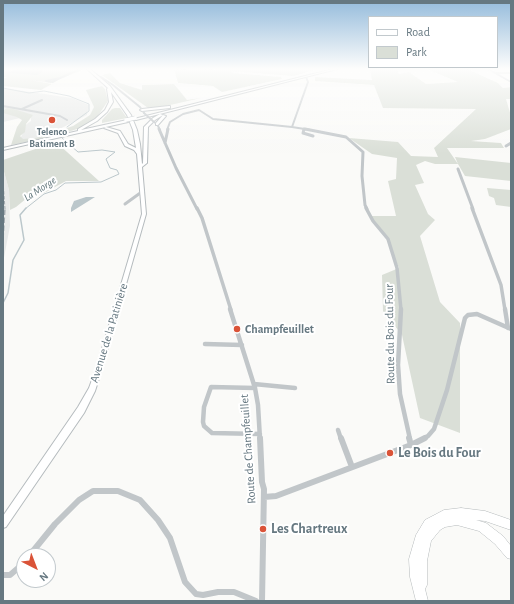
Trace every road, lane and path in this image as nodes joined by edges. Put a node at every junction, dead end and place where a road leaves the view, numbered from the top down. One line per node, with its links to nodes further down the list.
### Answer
1 (111, 97): 9 (main road)
2 (114, 97): 10 (main road)
3 (127, 97): 15 (street)
4 (218, 97): 15 (main road)
5 (219, 97): 17 (main road)
6 (224, 97): 11 (main road)
7 (303, 97): 19 (street)
8 (42, 100): 14 (street)
9 (110, 104): 10 (main road); 23 (main road)
10 (117, 104): 17 (main road, Avenue de la Patinière); 17 (main road)
11 (192, 105): 13 (main road); 17 (main road)
12 (3, 106): 14 (street)
13 (183, 108): 18 (main road); 32 (main road)
14 (22, 109): 16 (street)
15 (142, 110): 18 (street, bridge)
16 (67, 120)
17 (131, 120): 21 (main road); 23 (main road); 26 (main road, Avenue de la Patinière)
18 (155, 123): 25 (street, Route de Champfeuillet)
19 (292, 127): 20 (street, Route du Bois du Four); 25 (street, Route du Bois du Four)
20 (303, 131): 22 (street, Route du Bois du Four); 24 (street); 43 (street, Route du Bois du Four)
21 (76, 134): 28 (main road); 30 (main road)
22 (313, 136)
23 (46, 139): 30 (main road)
24 (302, 139)
25 (165, 143): 38 (street, Route de Champfeuillet)
26 (138, 144): 28 (main road); 31 (main road, Avenue de la Patinière)
27 (511, 144): 29 (street)
28 (128, 146): 31 (main road)
29 (506, 146)
30 (3, 148)
31 (139, 154): 32 (main road, Avenue de la Patinière)
32 (140, 167): 34 (main road, Avenue de la Patinière)
33 (458, 169): 36 (street)
34 (143, 191): 35 (street); 46 (main road, Avenue de la Patinière)
35 (125, 204)
36 (509, 329): 43 (street)
37 (205, 344): 38 (street)
38 (242, 345): 39 (street, Route de Champfeuillet)
39 (254, 386): 40 (street); 42 (street, Route de Champfeuillet); 42 (street)
40 (295, 388)
41 (338, 430): 44 (street)
42 (260, 434): 45 (street, Route de Champfeuillet)
43 (411, 446): 44 (street)
44 (352, 467): 45 (street)
45 (264, 497): 54 (street, Route de Champfeuillet)
46 (3, 523)
47 (511, 525): 52 (highway)
48 (36, 548): 53 (street)
49 (511, 554): 52 (highway)
50 (16, 570): 51 (street)
51 (3, 575)
52 (422, 598)
53 (256, 601)
54 (262, 601)

